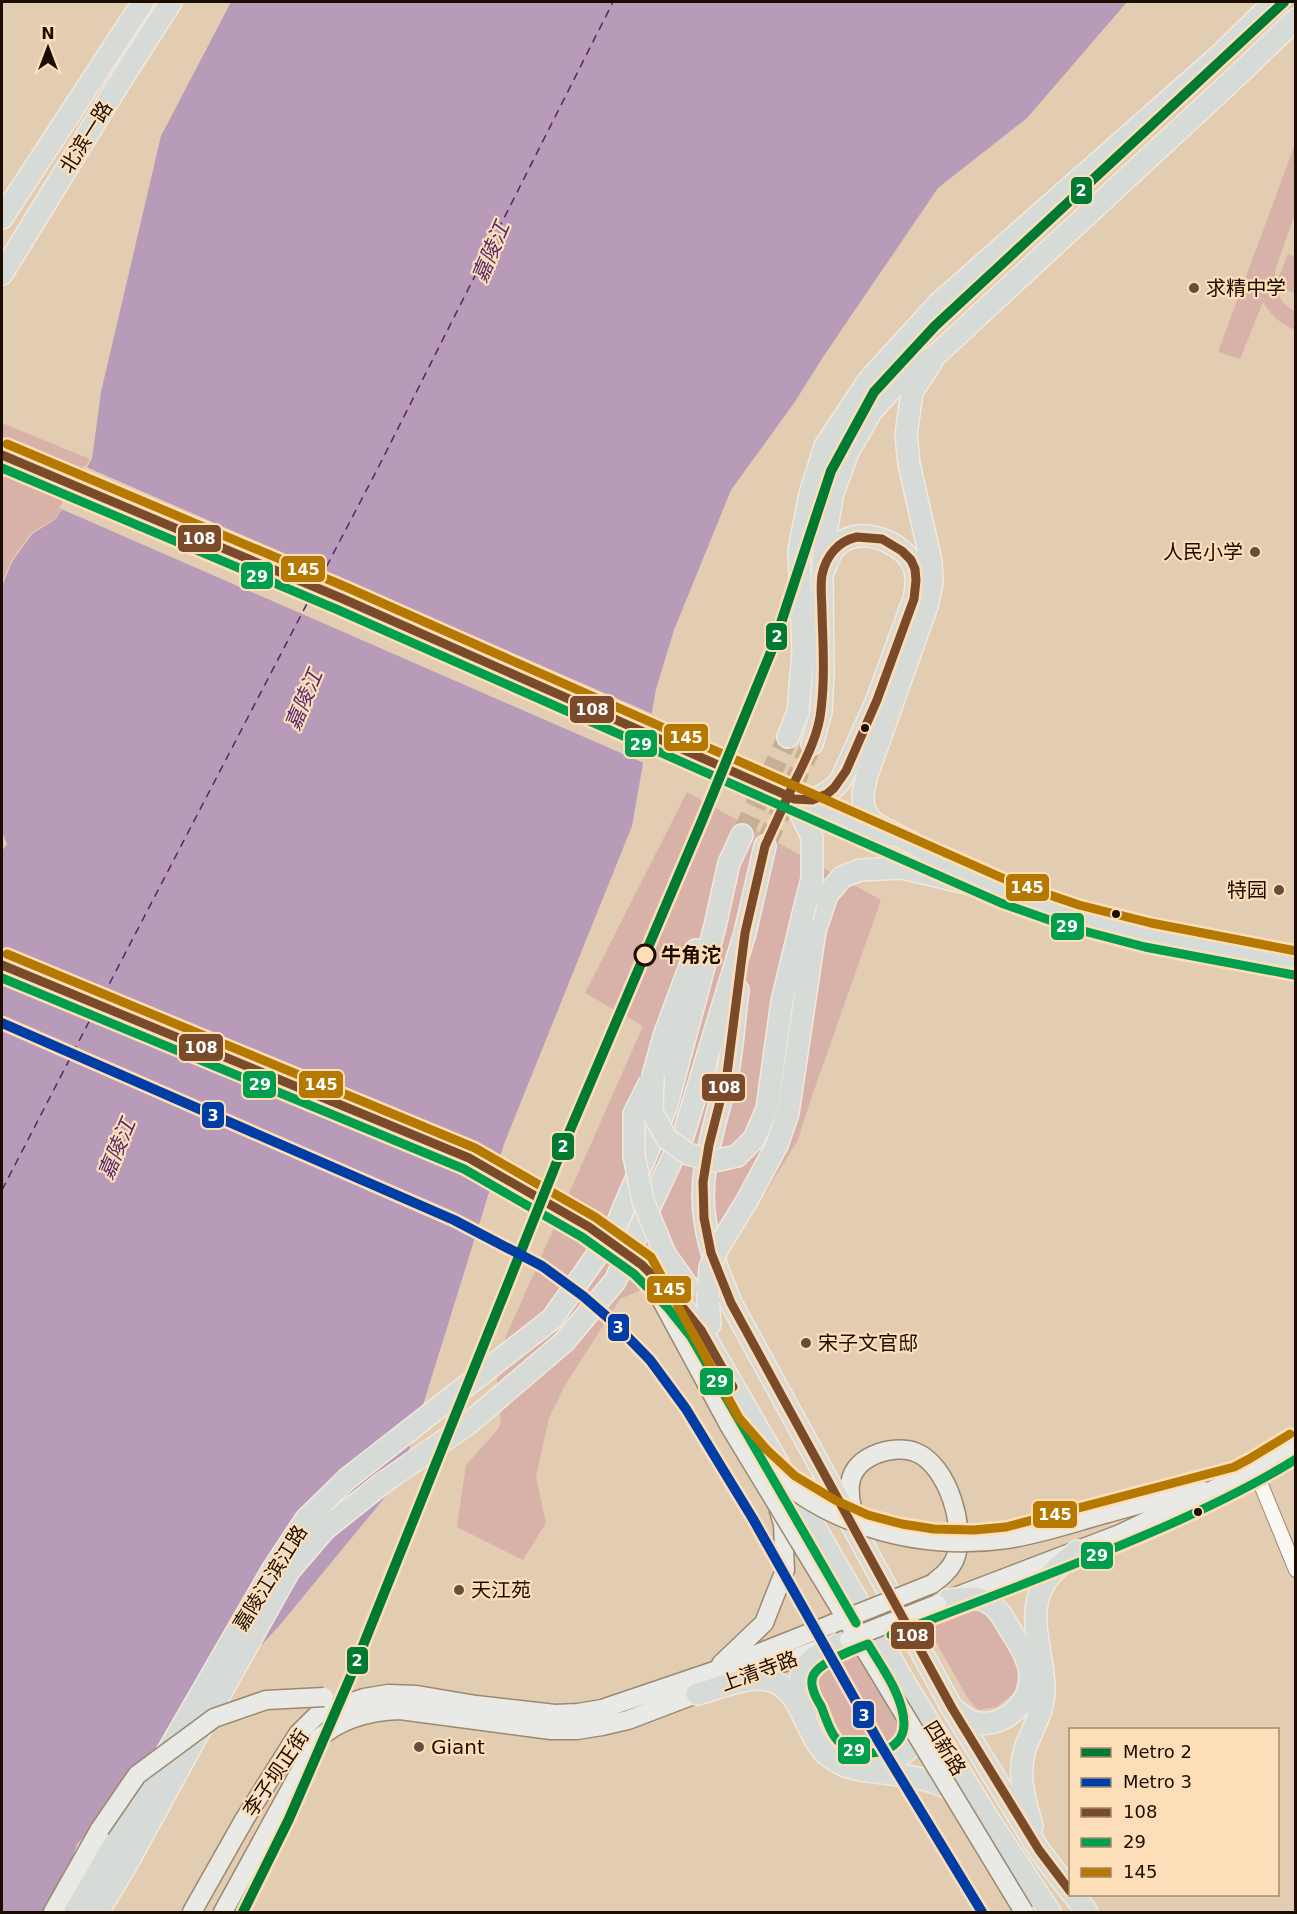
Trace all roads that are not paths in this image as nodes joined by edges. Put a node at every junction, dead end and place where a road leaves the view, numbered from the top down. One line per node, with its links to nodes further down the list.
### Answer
1 (143, 2): 5 (main road, 北滨一路)
2 (171, 2): 6 (main road, 北滨一路)
3 (1274, 2): 11 (main road)
4 (1296, 19): 7 (main road)
5 (2, 218)
6 (2, 274)
7 (937, 354): 9 (main road); 18 (main road)
8 (2, 455): 13 (main road, bridge)
9 (822, 576): 10 (main road); 12 (main road)
10 (877, 700): 13 (main road); 14 (main road)
11 (788, 737)
12 (812, 744)
13 (794, 800): 14 (main road); 22 (main road, bridge)
14 (814, 808): 18 (main road)
15 (742, 835): 17 (main road)
16 (765, 846): 19 (main road)
17 (729, 862): 22 (main road); 46 (main road, 嘉陵江滨江路, bridge)
18 (1005, 892): 20 (main road); 24 (main road, bridge)
19 (745, 933): 30 (main road, 四新路); 47 (main road, 嘉陵江滨江路, bridge)
20 (1296, 963)
21 (2, 965): 23 (main road, bridge)
22 (653, 1076): 24 (main road, bridge)
23 (642, 1265): 24 (main road); 26 (main road)
24 (705, 1327): 25 (main road, 四新路)
25 (749, 1414): 35 (main road); 36 (main road, 四新路)
26 (729, 1425): 29 (main road, bridge); 50 (main road, bridge)
27 (1296, 1444): 28 (main road, 上清寺路)
28 (1255, 1470): 29 (main road, 上清寺路); 32 (street)
29 (1238, 1478): 31 (main road, 上清寺路)
30 (864, 1546): 35 (main road, 上清寺路, bridge); 39 (main road, 四新路)
31 (1077, 1551): 33 (main road, 上清寺路); 42 (main road)
32 (1296, 1570)
33 (943, 1602): 34 (main road, 上清寺路, bridge); 39 (main road)
34 (849, 1639): 36 (main road); 38 (main road, 上清寺路)
35 (714, 1671): 40 (main road, 上清寺路)
36 (906, 1684): 41 (main road, 四新路)
37 (388, 1694): 40 (main road, 李子坝正街); 45 (main road, bridge); 48 (main road, 李子坝正街)
38 (697, 1694): 40 (main road, 上清寺路); 41 (main road)
39 (952, 1708): 42 (main road, 四新路)
40 (475, 1712): 49 (main road, 李子坝正街)
41 (990, 1821): 51 (main road, 四新路)
42 (1039, 1850): 43 (main road, 四新路)
43 (1069, 1889)
44 (1074, 1896): 52 (main road, 四新路)
45 (53, 1912)
46 (75, 1912)
47 (98, 1912)
48 (192, 1912)
49 (223, 1912)
50 (1024, 1912)
51 (1050, 1912)
52 (1087, 1912)

